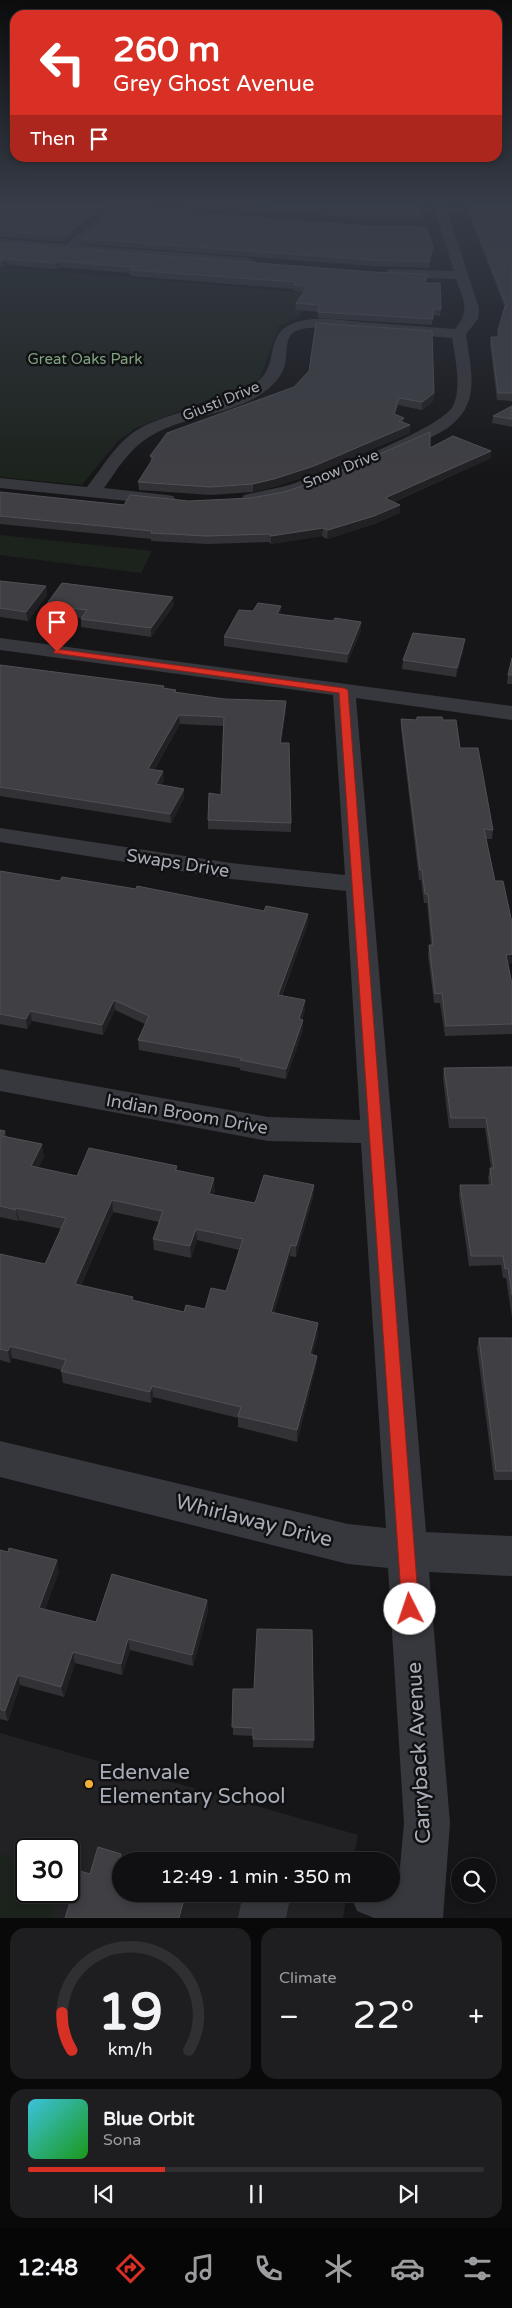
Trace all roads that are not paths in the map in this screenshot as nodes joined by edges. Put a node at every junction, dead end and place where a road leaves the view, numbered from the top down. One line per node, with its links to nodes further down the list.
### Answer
1 (468, 297): 2 (street)
2 (458, 334): 4 (street, Giusti Drive); 6 (street, Snow Drive)
3 (0, 483): 4 (street)
4 (92, 492): 5 (street)
5 (179, 501)
6 (232, 501)
7 (0, 644): 8 (street)
8 (344, 690): 9 (street); 11 (street, Carryback Avenue)
9 (512, 713)
10 (0, 835): 11 (street, Swaps Drive)
11 (357, 884): 13 (street, Carryback Avenue)
12 (0, 1080): 13 (street, Indian Broom Drive)
13 (375, 1132): 15 (street, Carryback Avenue)
14 (0, 1459): 15 (street, Whirlaway Drive)
15 (406, 1551): 16 (street, Whirlaway Drive); 19 (street, Carryback Avenue)
16 (512, 1556)
17 (265, 1902): 20 (street)
18 (393, 1902): 19 (street)
19 (419, 1913)
20 (262, 1918)

